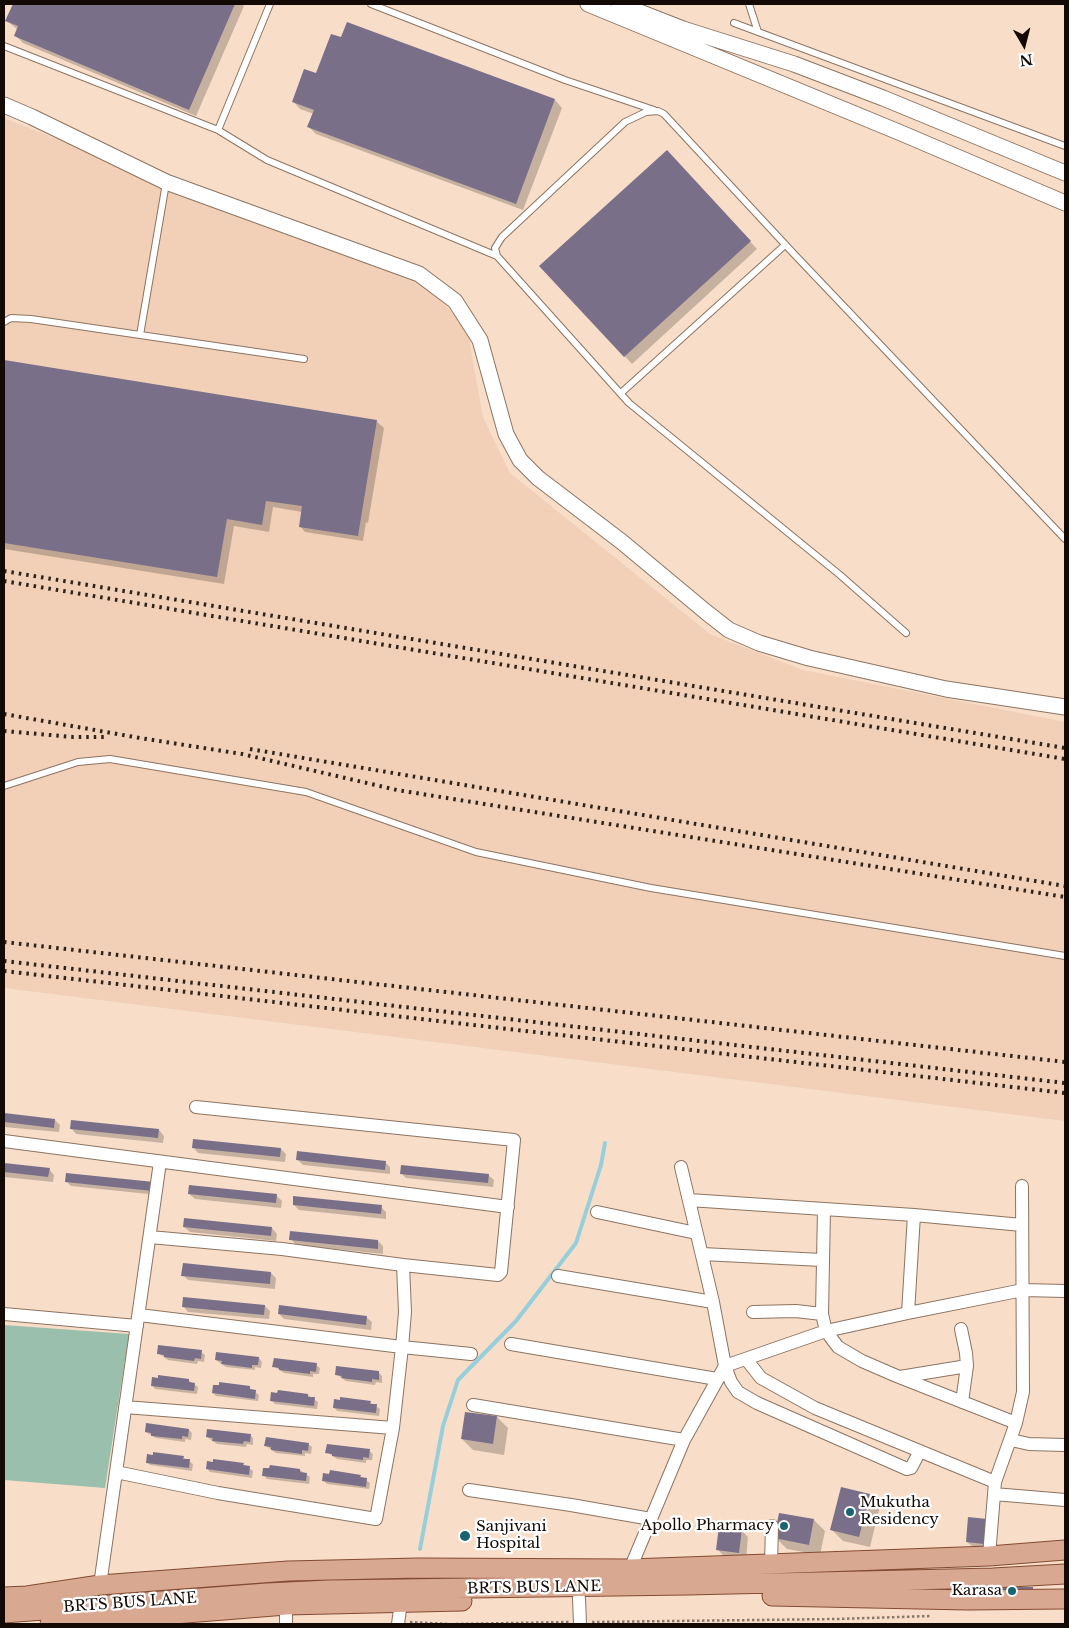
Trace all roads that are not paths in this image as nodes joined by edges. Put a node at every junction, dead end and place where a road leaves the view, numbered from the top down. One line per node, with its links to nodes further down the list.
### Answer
1 (270, 4): 11 (lane)
2 (371, 4): 10 (lane)
3 (588, 4): 15 (street)
4 (619, 4): 13 (street)
5 (749, 4): 7 (lane)
6 (734, 23): 7 (lane)
7 (758, 32): 12 (lane)
8 (4, 46): 11 (lane)
9 (4, 105): 14 (street)
10 (658, 111): 16 (lane); 17 (lane)
11 (218, 130): 17 (lane)
12 (1065, 146)
13 (1065, 173)
14 (166, 182): 19 (lane); 24 (street)
15 (1065, 203)
16 (785, 245): 21 (lane); 22 (lane)
17 (496, 256): 21 (lane)
18 (4, 322): 19 (lane)
19 (140, 336): 20 (lane)
20 (304, 360)
21 (621, 393): 23 (lane)
22 (1065, 539)
23 (906, 633)
24 (1065, 707)
25 (4, 786): 26 (lane)
26 (1065, 956)
27 (196, 1106): 33 (street)
28 (4, 1141): 29 (street)
29 (160, 1162): 33 (street); 39 (street)
30 (681, 1167): 32 (street)
31 (1022, 1186): 37 (street)
32 (694, 1201): 34 (street); 38 (street)
33 (508, 1207): 42 (street)
34 (824, 1209): 36 (street); 41 (street)
35 (597, 1212): 38 (street)
36 (914, 1215): 37 (street); 48 (street)
37 (1022, 1225): 44 (street)
38 (696, 1233): 40 (street)
39 (150, 1237): 42 (street); 51 (street)
40 (706, 1254): 41 (street); 46 (street)
41 (822, 1260): 50 (street)
42 (403, 1265): 55 (street)
43 (558, 1276): 46 (street)
44 (1023, 1290): 45 (street); 48 (street); 64 (street)
45 (1065, 1291)
46 (713, 1302): 57 (street)
47 (753, 1312): 50 (street)
48 (908, 1313): 53 (street)
49 (4, 1314): 51 (street)
50 (822, 1314): 53 (street)
51 (138, 1320): 55 (street); 62 (street)
52 (961, 1329): 58 (street)
53 (826, 1331): 57 (street); 59 (street)
54 (511, 1344): 60 (street)
55 (402, 1348): 56 (street); 65 (street)
56 (471, 1354)
57 (736, 1362): 60 (street); 69 (street); 69 (street)
58 (967, 1366): 59 (street); 61 (street)
59 (900, 1378): 61 (street)
60 (717, 1379): 66 (street)
61 (962, 1402): 64 (street)
62 (125, 1406): 65 (street); 70 (street)
63 (473, 1406): 66 (street)
64 (1016, 1423): 67 (street)
65 (393, 1428): 70 (street)
66 (684, 1440): 74 (street)
67 (1011, 1440): 68 (street); 72 (street)
68 (1065, 1445)
69 (916, 1458): 72 (street)
70 (116, 1472): 81 (street)
71 (469, 1490): 74 (street)
72 (994, 1495): 73 (street); 77 (street)
73 (1065, 1500)
74 (651, 1519): 79 (street)
75 (772, 1526): 78 (street)
76 (1065, 1550): 77 (main road)
77 (989, 1556): 78 (main road)
78 (771, 1564): 79 (main road)
79 (630, 1569): 81 (main road)
80 (1065, 1574): 87 (main road, BRTS BUS LANE)
81 (100, 1585): 82 (main road)
82 (4, 1597)
83 (579, 1598): 84 (main road); 85 (main road); 89 (street)
84 (1065, 1599)
85 (401, 1602): 86 (main road); 92 (street)
86 (286, 1605): 88 (main road); 91 (street)
87 (4, 1613)
88 (192, 1619): 90 (main road)
89 (580, 1623)
90 (50, 1624)
91 (286, 1624)
92 (398, 1624)

